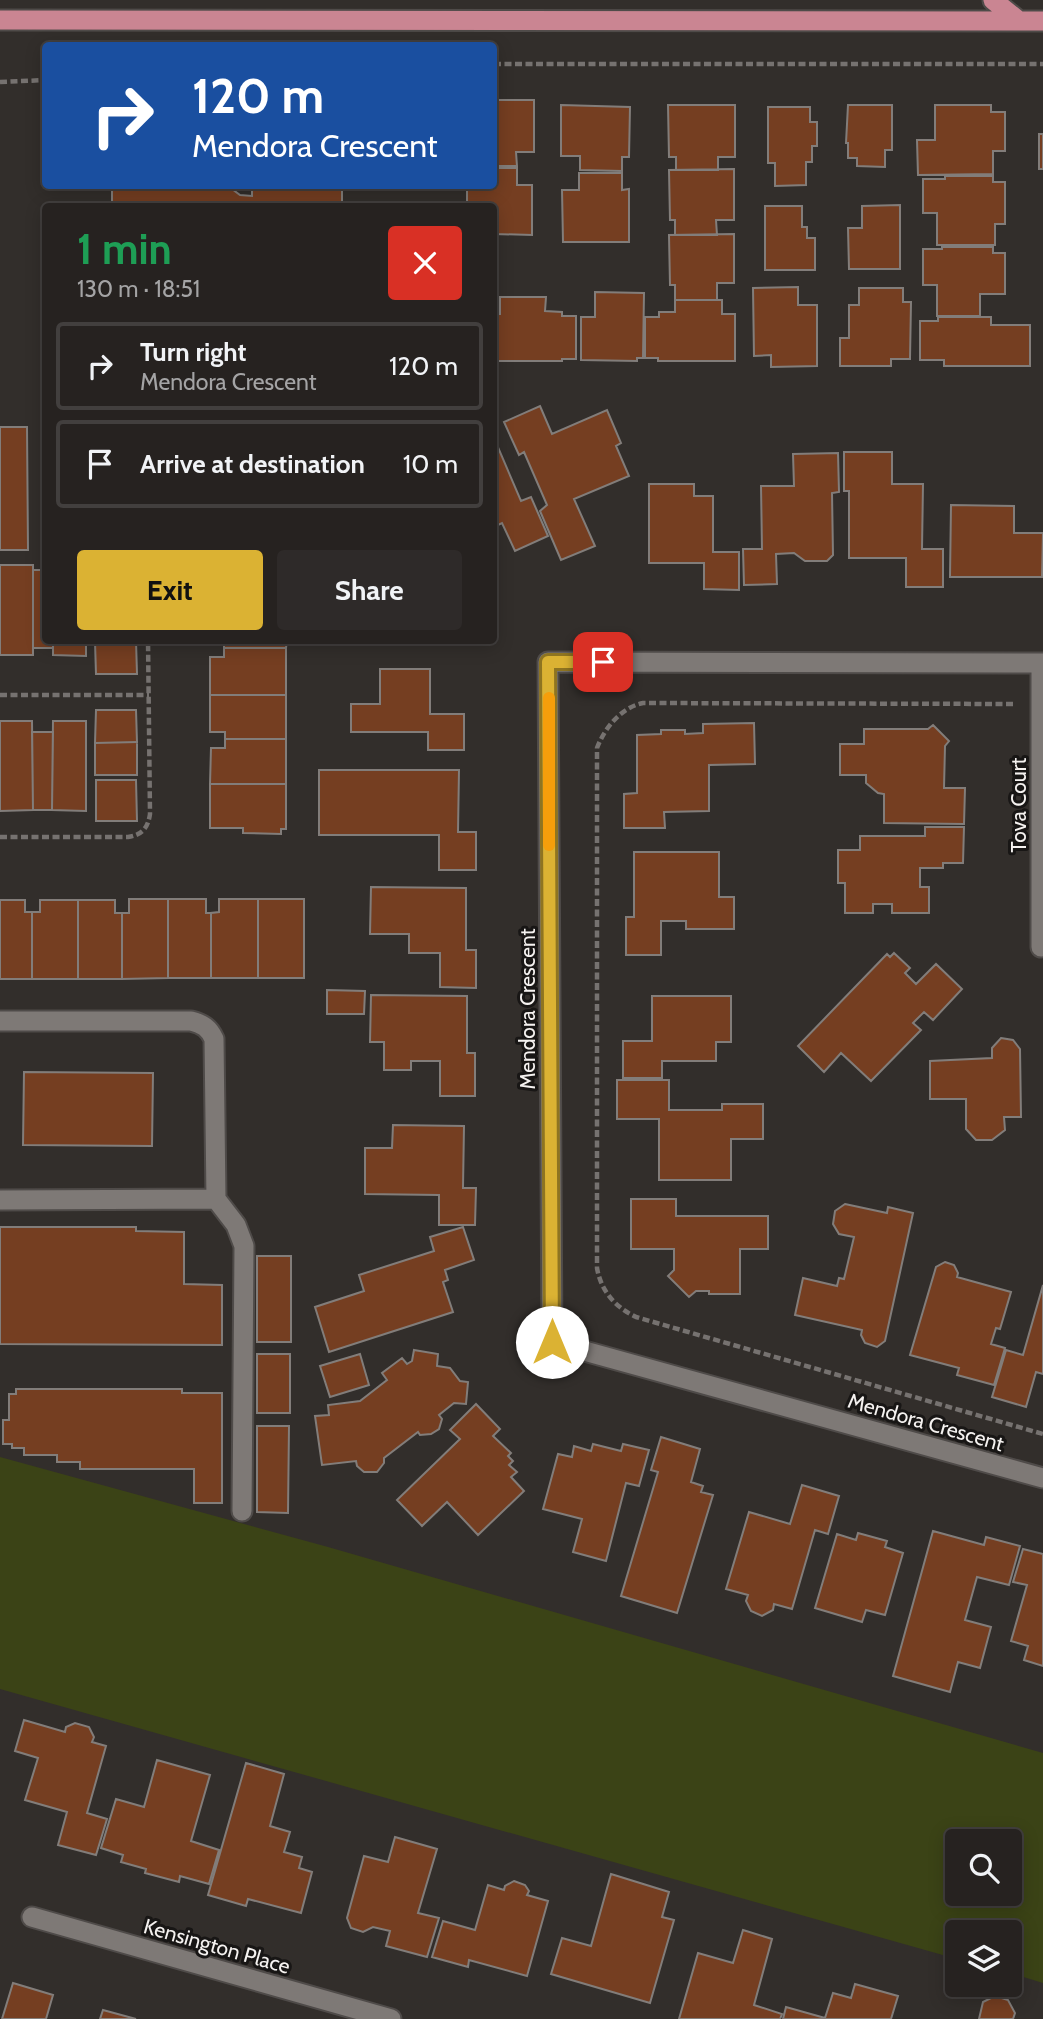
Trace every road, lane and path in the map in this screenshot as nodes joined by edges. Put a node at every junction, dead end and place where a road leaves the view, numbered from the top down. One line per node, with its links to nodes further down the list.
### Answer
1 (993, 0): 3 (main road)
2 (0, 20): 3 (main road)
3 (1019, 21): 4 (main road)
4 (1043, 21)
5 (497, 64): 6 (path)
6 (1043, 64)
7 (42, 80): 8 (path)
8 (0, 82)
9 (148, 644): 12 (path)
10 (1042, 663): 15 (street, Tova Court); 20 (street, Mendora Crescent)
11 (0, 695): 12 (path)
12 (149, 695): 14 (path)
13 (1018, 704): 19 (path)
14 (0, 837)
15 (1041, 947)
16 (0, 1021): 17 (street)
17 (216, 1199): 18 (street); 21 (street)
18 (0, 1200)
19 (1043, 1434)
20 (1043, 1478)
21 (242, 1511)
22 (32, 1917): 23 (street, Kensington Place)
23 (391, 2019)

